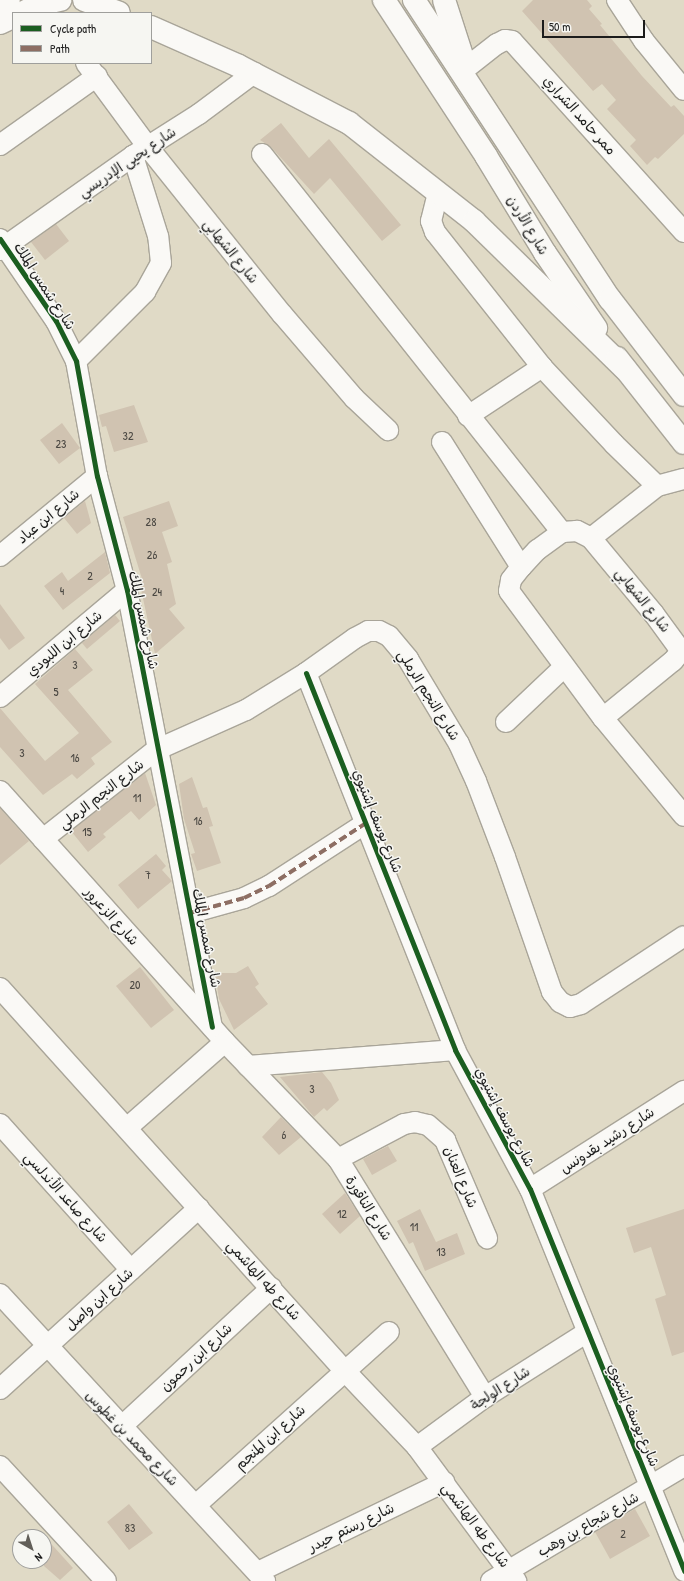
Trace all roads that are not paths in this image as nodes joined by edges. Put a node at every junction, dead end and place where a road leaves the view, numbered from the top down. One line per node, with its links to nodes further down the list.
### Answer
1 (9, 0): 8 (highway)
2 (60, 0): 9 (highway)
3 (84, 0): 10 (highway)
4 (384, 0): 27 (highway, شارع الأردن)
5 (414, 0): 18 (highway, شارع الأردن)
6 (444, 0): 14 (highway)
7 (617, 0): 17 (street)
8 (0, 10)
9 (34, 10)
10 (116, 12)
11 (12, 17): 12 (highway)
12 (0, 23)
13 (152, 27): 16 (highway)
14 (466, 68): 18 (highway); 23 (street, ممر حامد الشراري)
15 (92, 70): 19 (street); 20 (street, شارع الشهابي)
16 (254, 73): 20 (street, شارع يحيى الإدريسي); 22 (highway)
17 (684, 90)
18 (475, 95): 28 (highway, شارع الأردن)
19 (0, 145)
20 (141, 152): 24 (street, شارع يحيى الإدريسي); 25 (street); 30 (street, شارع الشهابي)
21 (262, 154): 29 (street)
22 (438, 193): 26 (street); 27 (highway)
23 (684, 232)
24 (2, 245): 25 (street, شارع شمس الملك)
25 (76, 361): 33 (street, شارع شمس الملك)
26 (542, 367): 29 (street); 35 (street)
27 (625, 369): 32 (highway, شارع الأردن)
28 (684, 395)
29 (468, 416): 36 (street)
30 (388, 430)
31 (442, 442): 39 (street)
32 (684, 443)
33 (97, 476): 38 (street, شارع ابن عباد); 40 (street, شارع شمس الملك)
34 (684, 480): 35 (street)
35 (657, 486): 37 (street)
36 (562, 532): 37 (street); 39 (street)
37 (591, 538): 44 (street, شارع الشهابي)
38 (0, 556)
39 (521, 567): 41 (street)
40 (127, 590): 43 (street, شارع ابن اللبودي); 46 (street, شارع شمس الملك)
41 (564, 667): 44 (street); 45 (street)
42 (306, 673): 46 (street, شارع النجم الرملي); 49 (street, شارع يوسف إشتيوي); 52 (street, شارع النجم الرملي)
43 (0, 698)
44 (603, 718): 48 (street)
45 (506, 722)
46 (156, 750): 50 (street, شارع النجم الرملي); 51 (street, شارع شمس الملك)
47 (0, 791): 50 (street, شارع الزعرور)
48 (681, 808)
49 (366, 823): 51 (street); 55 (street, شارع يوسف إشتيوي)
50 (43, 839): 54 (street, شارع الزعرور)
51 (190, 913): 54 (street, شارع شمس الملك)
52 (684, 936)
53 (0, 988): 59 (street, شارع طه الهاشمي)
54 (219, 1034): 56 (street, شارع الناقورة); 59 (street)
55 (455, 1050): 56 (street); 61 (street, شارع يوسف إشتيوي)
56 (248, 1066): 60 (street, شارع الناقورة)
57 (683, 1095): 61 (street, شارع رشيد بقدونس)
58 (0, 1124): 64 (street, شارع صاعد الأندلسي)
59 (127, 1128): 62 (street, شارع طه الهاشمي)
60 (338, 1159): 63 (street, شارع العنان); 72 (street, شارع الناقورة)
61 (530, 1189): 68 (street, شارع يوسف إشتيوي)
62 (198, 1208): 64 (street, شارع ابن واصل); 65 (street, شارع طه الهاشمي)
63 (487, 1238)
64 (131, 1270): 69 (street, شارع ابن واصل)
65 (271, 1288): 70 (street, شارع طه الهاشمي); 73 (street, شارع ابن رحمون)
66 (0, 1294): 69 (street, شارع محمد بن غطوس)
67 (389, 1332): 70 (street, شارع ابن المنجم)
68 (586, 1332): 72 (street, شارع الولجة); 78 (street, شارع يوسف إشتيوي)
69 (47, 1347): 71 (street, شارع ابن واصل); 73 (street, شارع محمد بن غطوس)
70 (344, 1370): 74 (street, شارع طه الهاشمي); 79 (street, شارع ابن المنجم)
71 (0, 1389)
72 (485, 1397): 74 (street, شارع الولجة)
73 (121, 1427): 79 (street, شارع محمد بن غطوس)
74 (417, 1447): 77 (street, شارع طه الهاشمي)
75 (0, 1466): 83 (street)
76 (684, 1466): 78 (street, شارع شجاع بن وهب)
77 (444, 1482): 81 (street, شارع طه الهاشمي); 82 (street, شارع رستم حيدر)
78 (651, 1487): 80 (street, شارع يوسف إشتيوي); 81 (street, شارع شجاع بن وهب)
79 (196, 1504): 82 (street, شارع محمد بن غطوس)
80 (684, 1571)
81 (513, 1575): 84 (street, شارع شجاع بن وهب)
82 (261, 1577)
83 (106, 1581)
84 (491, 1581)

